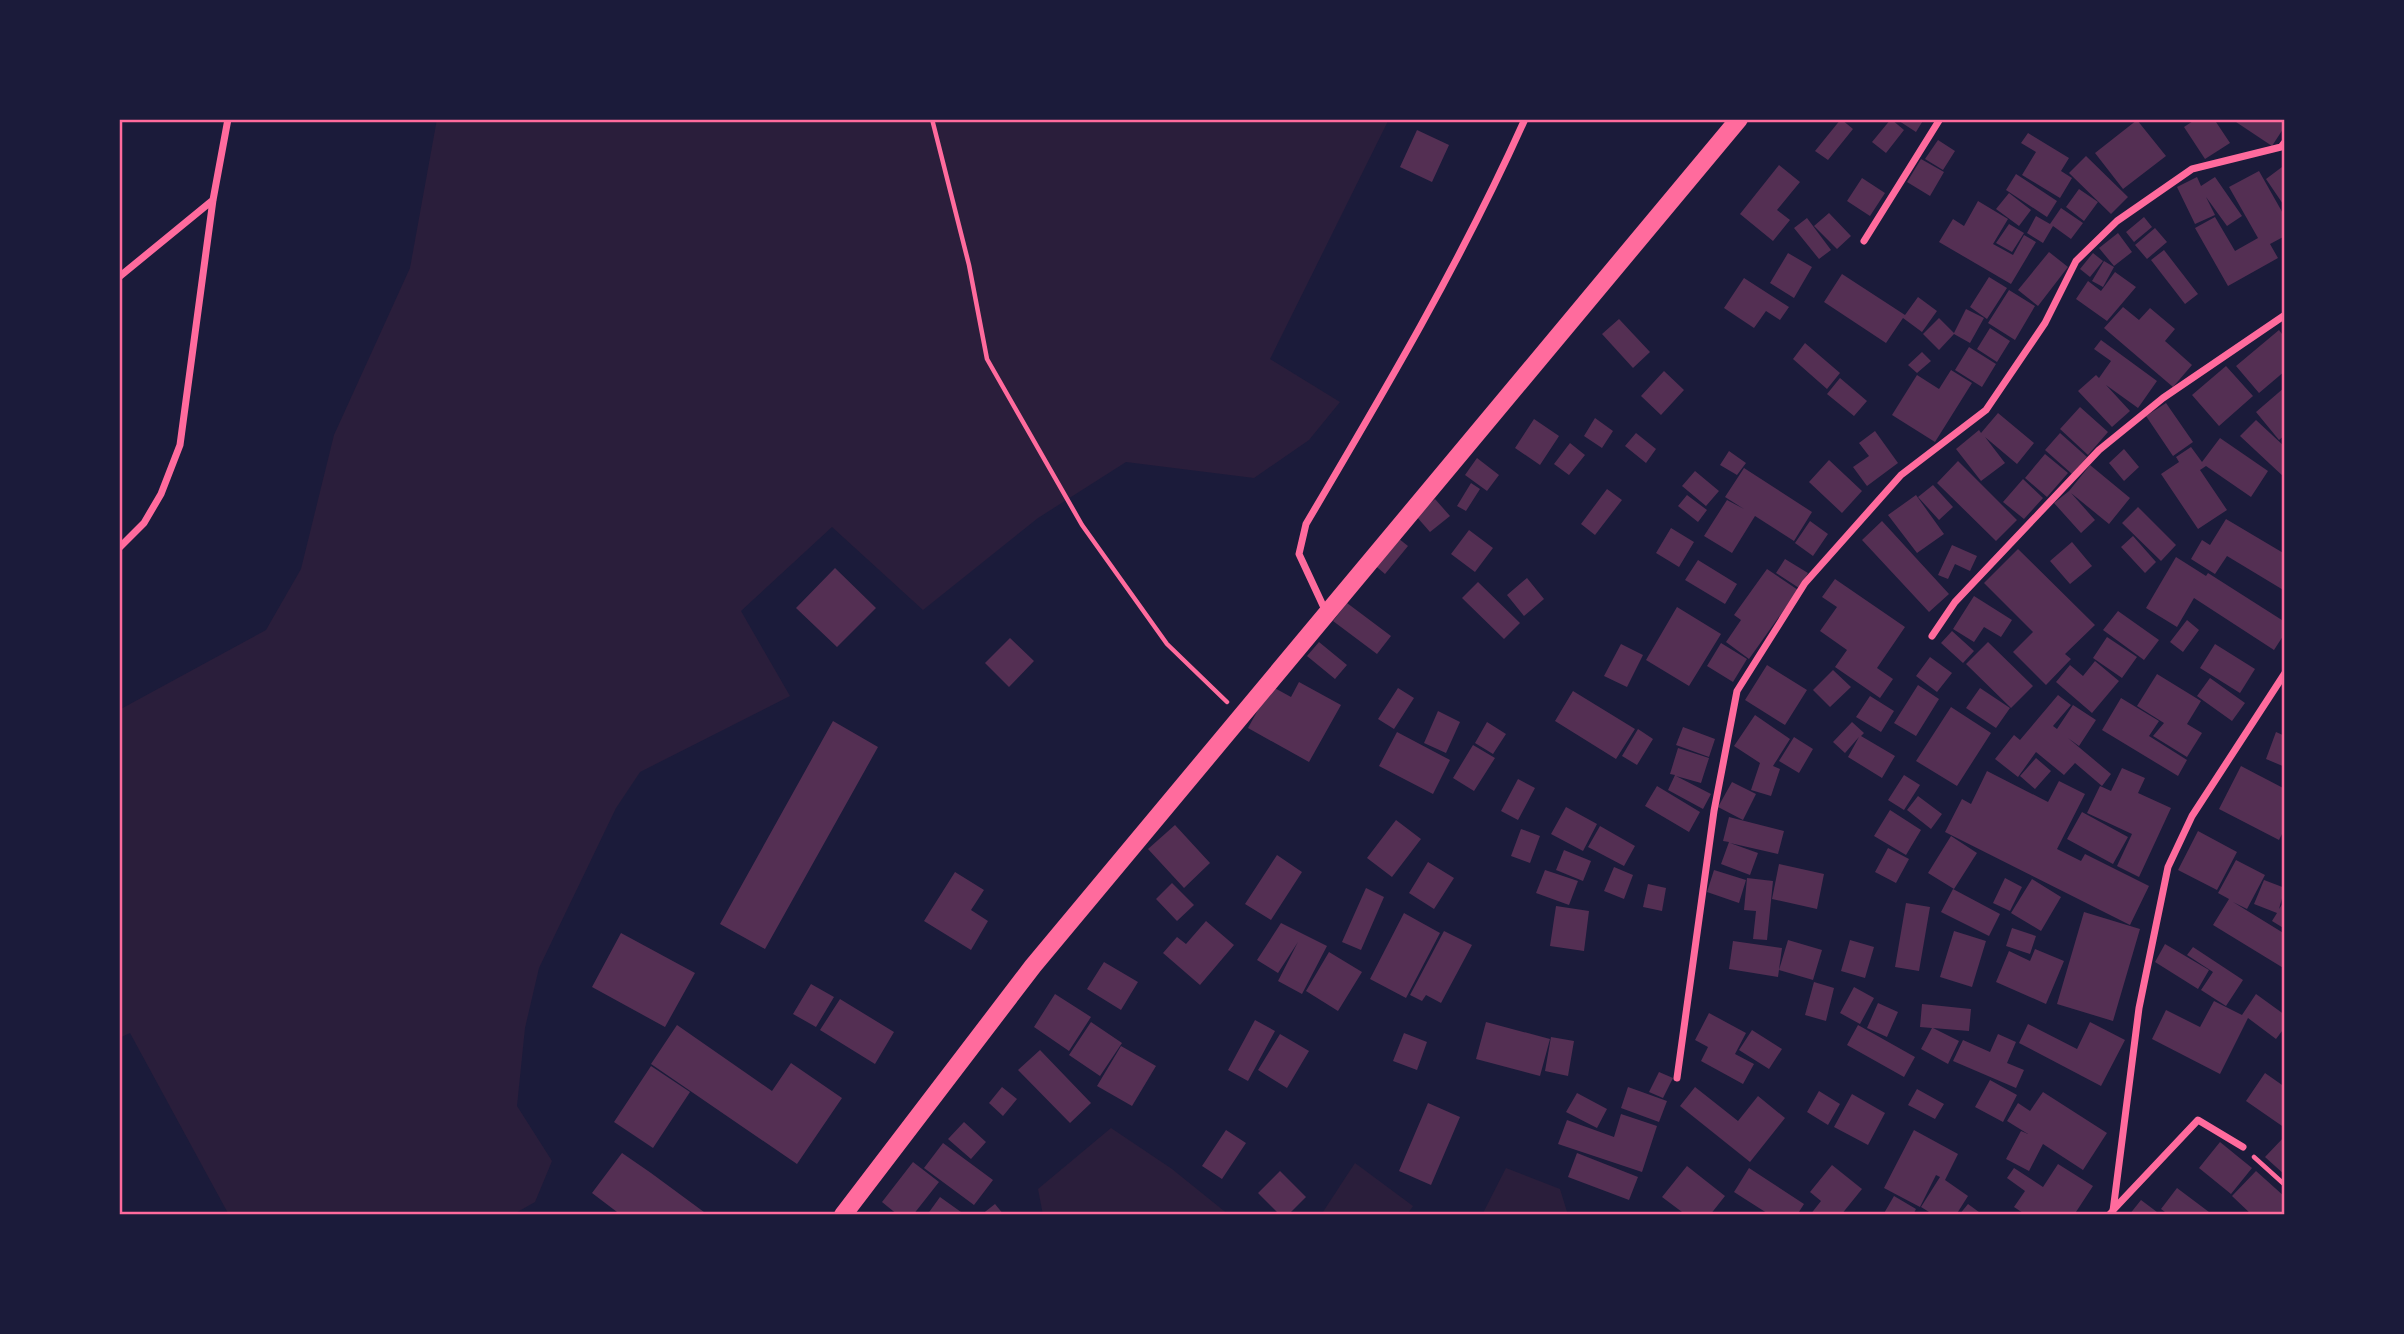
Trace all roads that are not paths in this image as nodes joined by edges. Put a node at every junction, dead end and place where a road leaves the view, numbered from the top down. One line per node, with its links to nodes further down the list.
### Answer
1 (228, 119): 6 (street)
2 (1525, 119): 11 (street)
3 (1738, 119): 11 (main road)
4 (1940, 119): 7 (street)
5 (2285, 142): 14 (street)
6 (213, 200): 8 (street); 10 (street)
7 (1864, 242)
8 (119, 277)
9 (2285, 315): 12 (street)
10 (119, 548)
11 (1326, 612): 17 (main road)
12 (1932, 636)
13 (2285, 673): 16 (street)
14 (1677, 1078)
15 (2244, 1147): 16 (street)
16 (2111, 1213)
17 (843, 1215)

